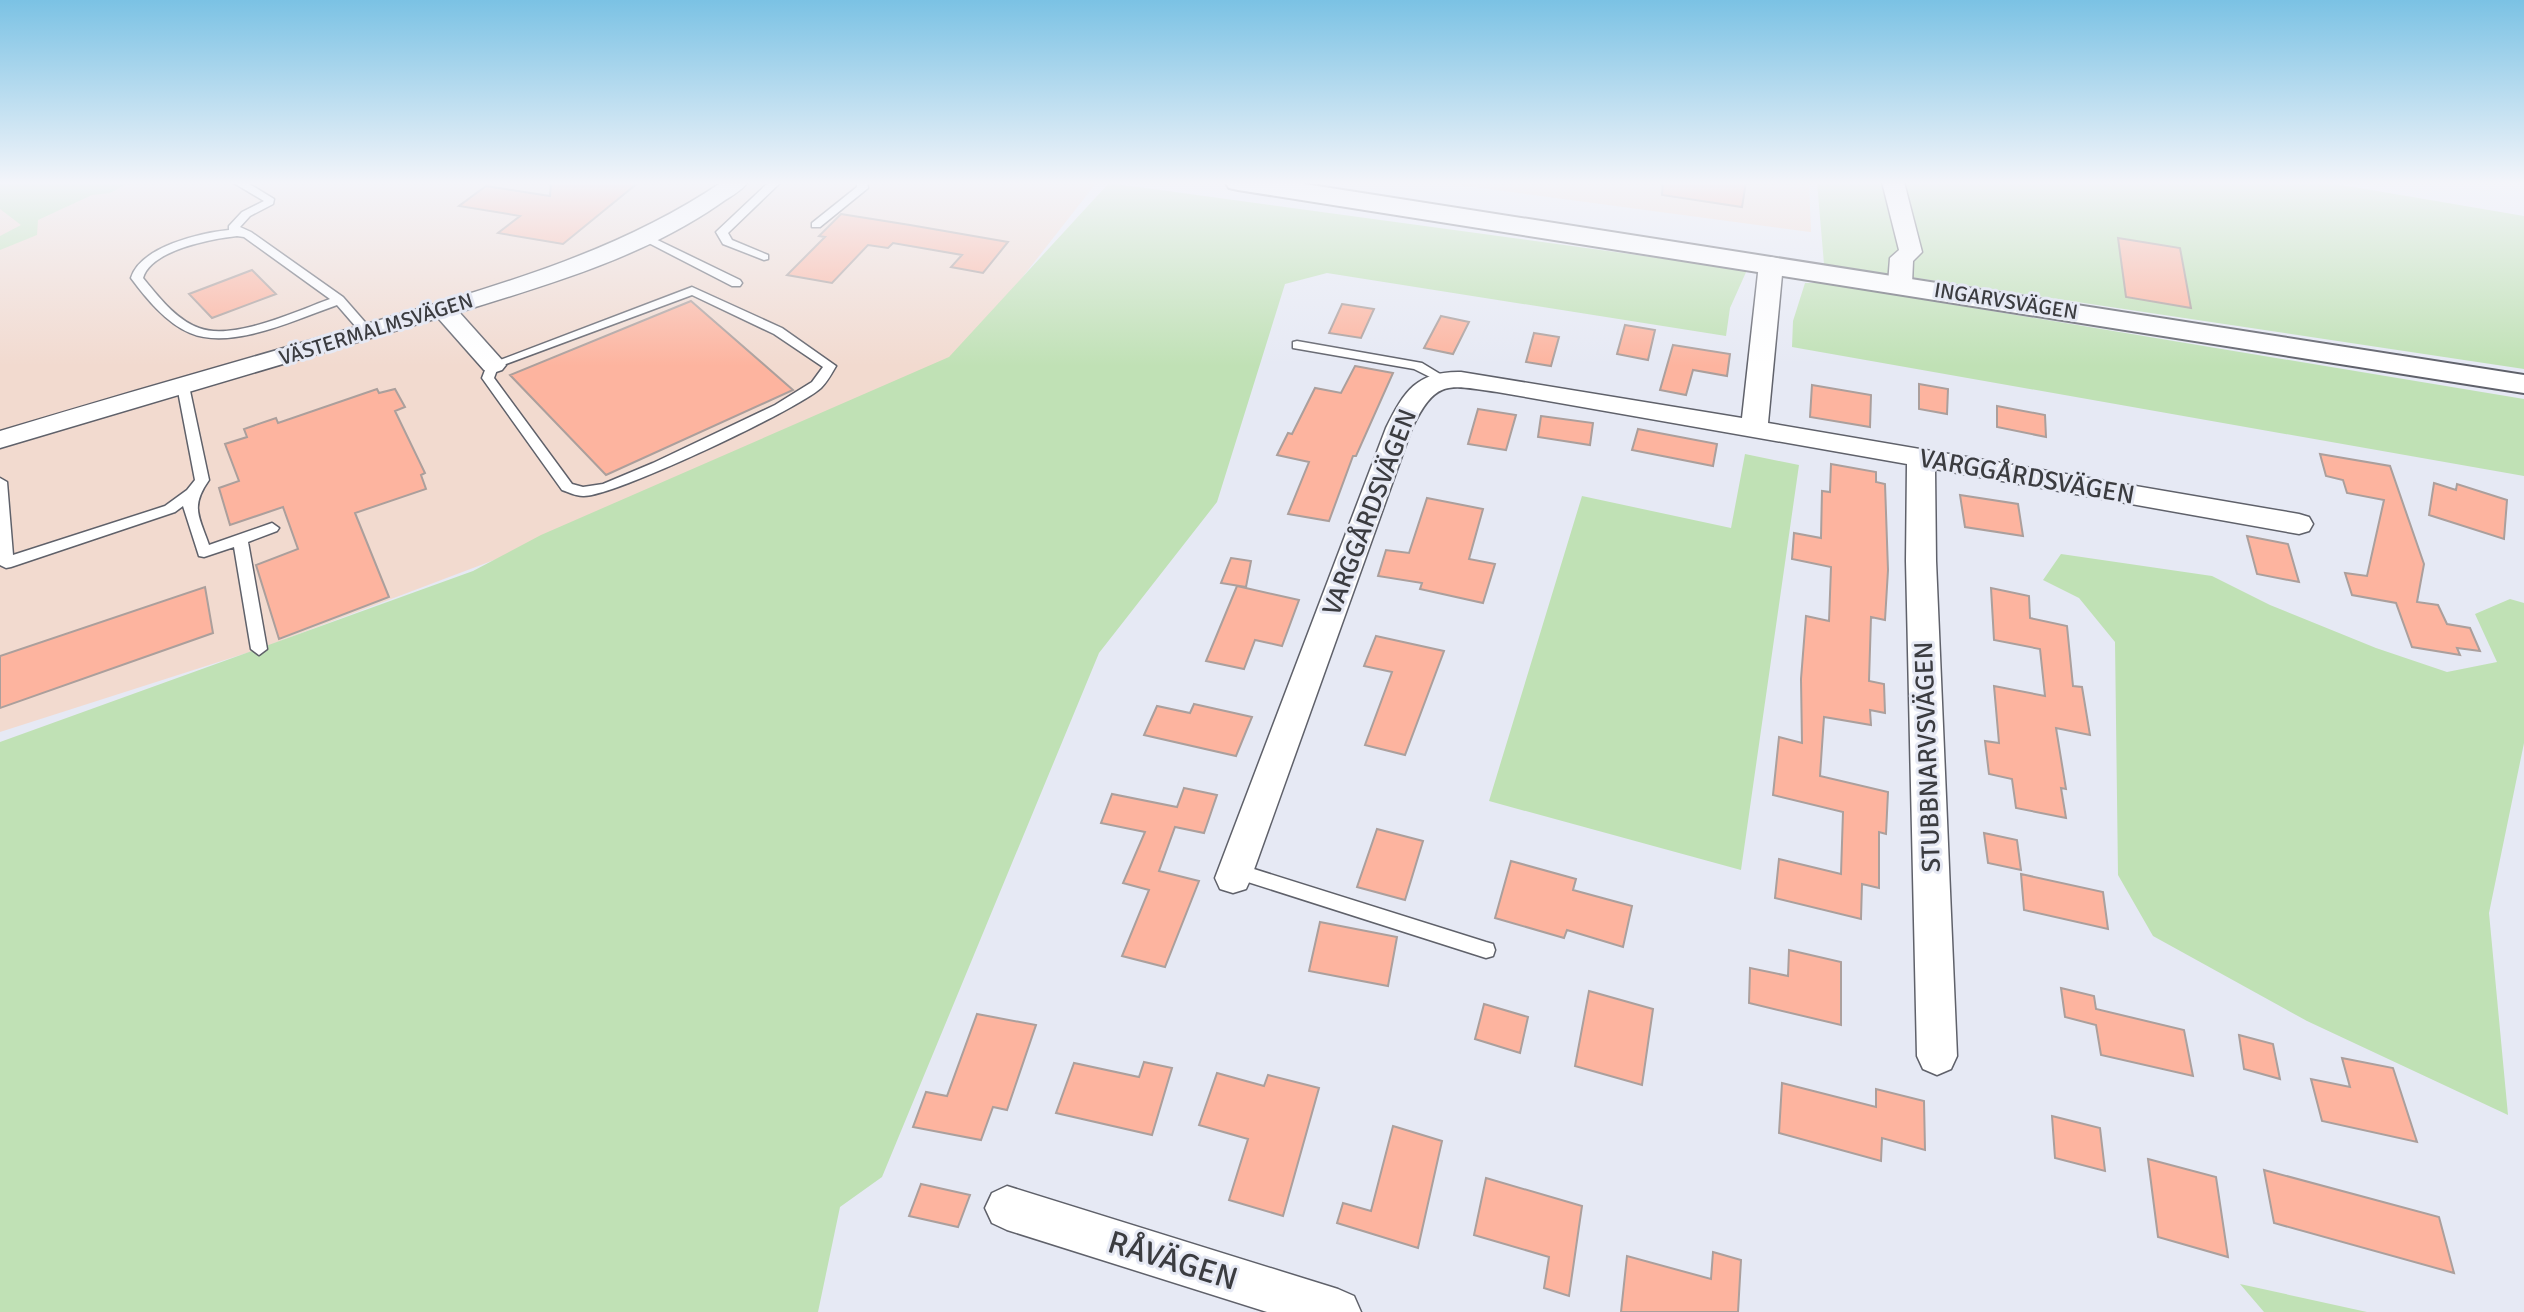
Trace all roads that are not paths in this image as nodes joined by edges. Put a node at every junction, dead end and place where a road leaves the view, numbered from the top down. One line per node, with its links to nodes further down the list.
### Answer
1 (192, 243): 12 (lane)
2 (260, 243): 12 (lane)
3 (625, 243): 13 (street, VÄSTERMALMSVÄGEN)
4 (657, 243): 10 (lane)
5 (730, 243): 8 (lane)
6 (1641, 243): 9 (street, INGARVSVÄGEN)
7 (1910, 243): 11 (street)
8 (764, 257)
9 (1771, 264): 11 (street, INGARVSVÄGEN); 20 (street)
10 (736, 283)
11 (1900, 284): 18 (street, INGARVSVÄGEN)
12 (339, 300): 14 (lane)
13 (443, 309): 14 (street, VÄSTERMALMSVÄGEN); 16 (street)
14 (367, 332): 19 (street, VÄSTERMALMSVÄGEN)
15 (1297, 345): 17 (lane)
16 (493, 365): 16 (lane)
17 (1444, 380): 20 (street, VARGGÅRDSVÄGEN); 29 (street, VARGGÅRDSVÄGEN)
18 (2524, 384)
19 (183, 386): 21 (street, VÄSTERMALMSVÄGEN); 24 (lane)
20 (1754, 427): 22 (street, VARGGÅRDSVÄGEN)
21 (0, 440)
22 (1921, 457): 25 (street, VARGGÅRDSVÄGEN); 31 (street, STUBBNARVSVÄGEN)
23 (0, 482): 24 (lane)
24 (192, 493): 27 (lane)
25 (2299, 524)
26 (272, 528): 27 (lane)
27 (240, 539): 28 (lane)
28 (259, 649)
29 (1234, 874): 30 (lane)
30 (1486, 950)
31 (1937, 1056)
32 (1007, 1208): 33 (street, RÅVÄGEN)
33 (1338, 1312)

